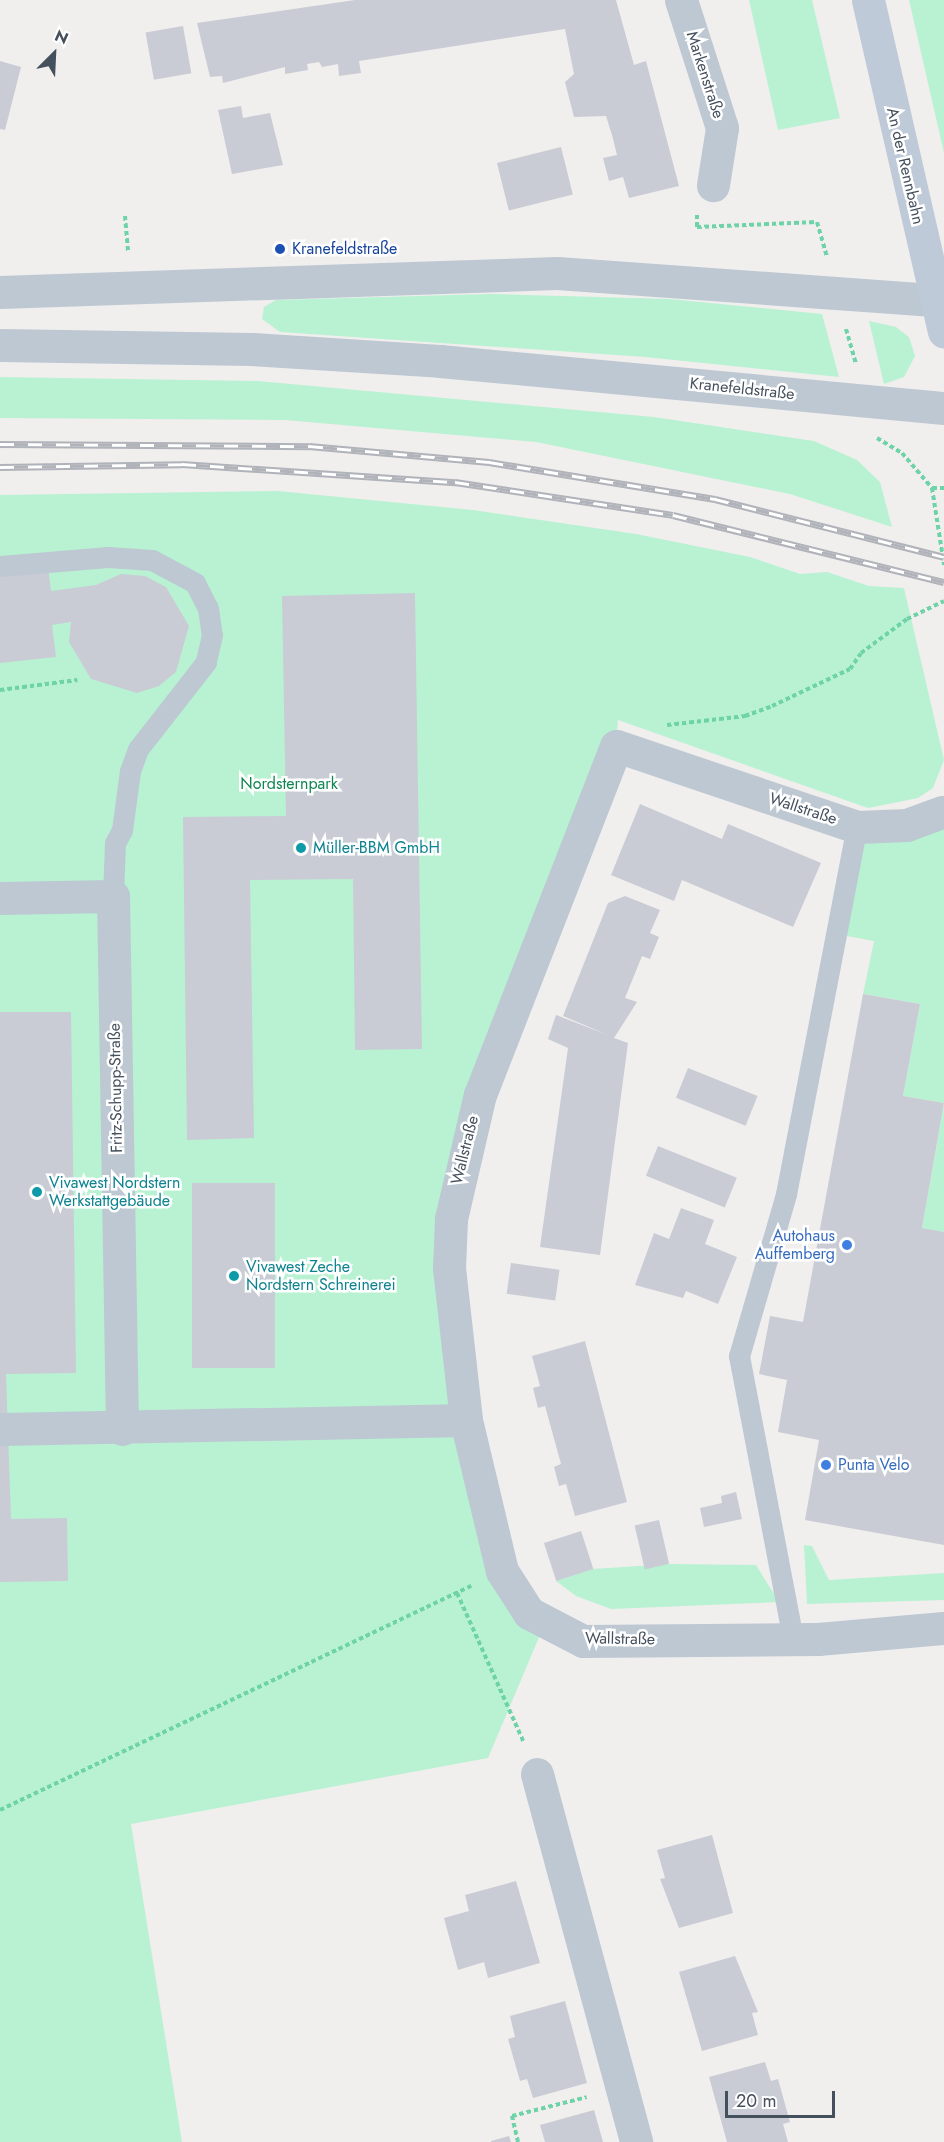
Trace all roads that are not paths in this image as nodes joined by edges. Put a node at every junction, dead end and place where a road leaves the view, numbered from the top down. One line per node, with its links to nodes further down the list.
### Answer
1 (681, 0): 3 (street, Markenstraße)
2 (868, 0): 5 (main road, An der Rennbahn)
3 (713, 185)
4 (0, 292): 5 (street)
5 (940, 300): 6 (main road, An der Rennbahn)
6 (944, 331)
7 (0, 345): 8 (street, Kranefeldstraße)
8 (944, 408)
9 (0, 566): 12 (lane)
10 (942, 812): 11 (street, Wallstraße)
11 (857, 827): 14 (street, Wallstraße); 18 (lane)
12 (113, 896): 13 (street); 15 (street, Fritz-Schupp-Straße)
13 (0, 897)
14 (466, 1420): 15 (street); 18 (street, Wallstraße)
15 (122, 1429): 16 (street)
16 (0, 1430)
17 (944, 1629): 18 (street, Wallstraße)
18 (806, 1639): 19 (street, Wallstraße)
19 (944, 1651)
20 (537, 1774): 21 (street)
21 (636, 2142)

